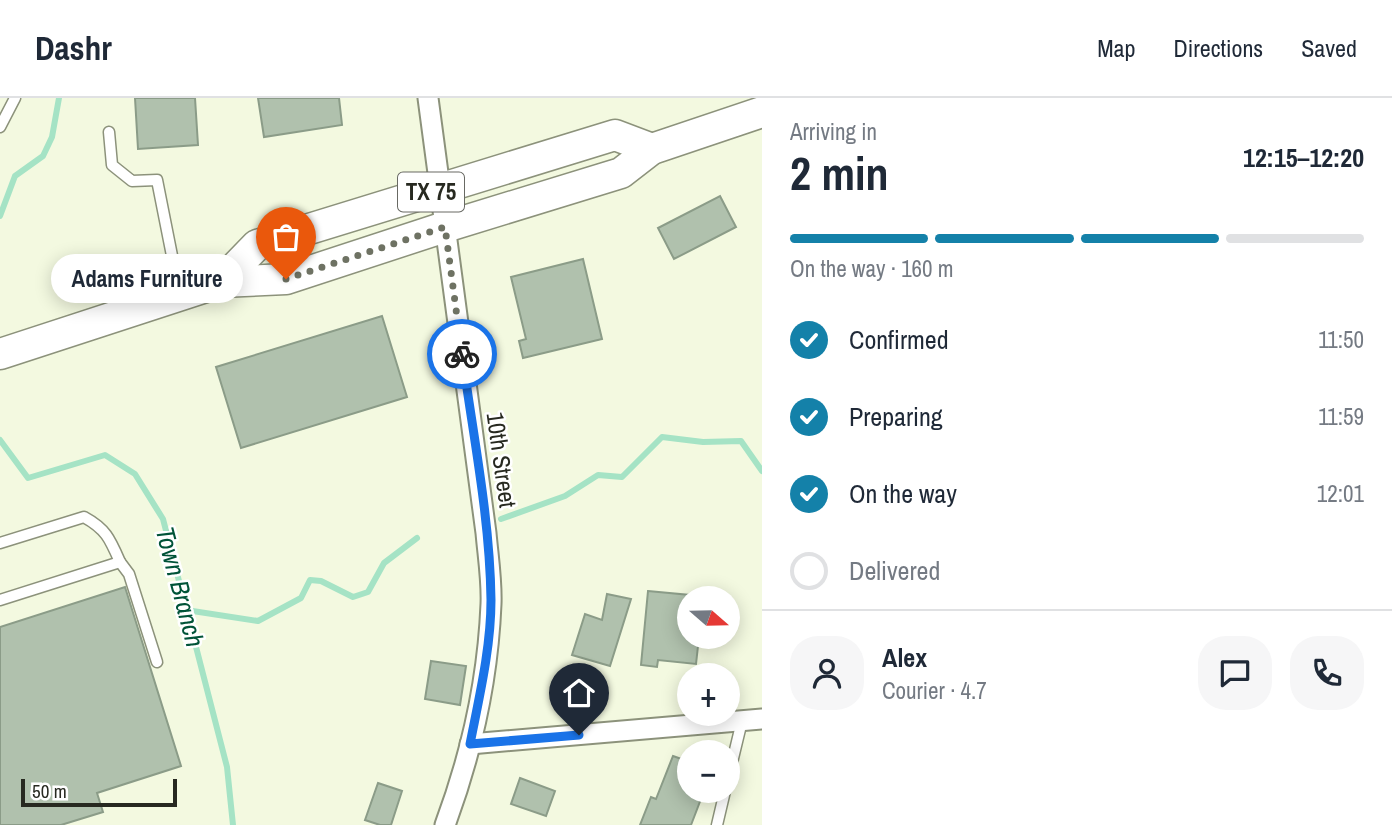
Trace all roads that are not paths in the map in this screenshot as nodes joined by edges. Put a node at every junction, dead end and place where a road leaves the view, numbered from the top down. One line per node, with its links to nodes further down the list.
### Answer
1 (15, 98): 4 (lane)
2 (428, 98): 7 (street, 10th Street)
3 (762, 112): 6 (main road, TX 75)
4 (0, 127)
5 (109, 132): 10 (lane)
6 (652, 149): 7 (main road, TX 75); 8 (main road, TX 75)
7 (440, 189): 8 (street, 10th Street); 9 (main road, TX 75)
8 (445, 227): 9 (main road, TX 75); 17 (street, 10th Street)
9 (221, 282): 10 (main road, TX 75)
10 (180, 295): 11 (main road, TX 75)
11 (3, 348)
12 (0, 542): 13 (lane)
13 (120, 562): 14 (lane); 15 (lane)
14 (0, 600)
15 (157, 662)
16 (752, 720): 17 (street); 18 (lane)
17 (470, 744): 20 (street, 10th Street)
18 (740, 750)
19 (722, 803): 21 (lane)
20 (445, 825)
21 (717, 825)

